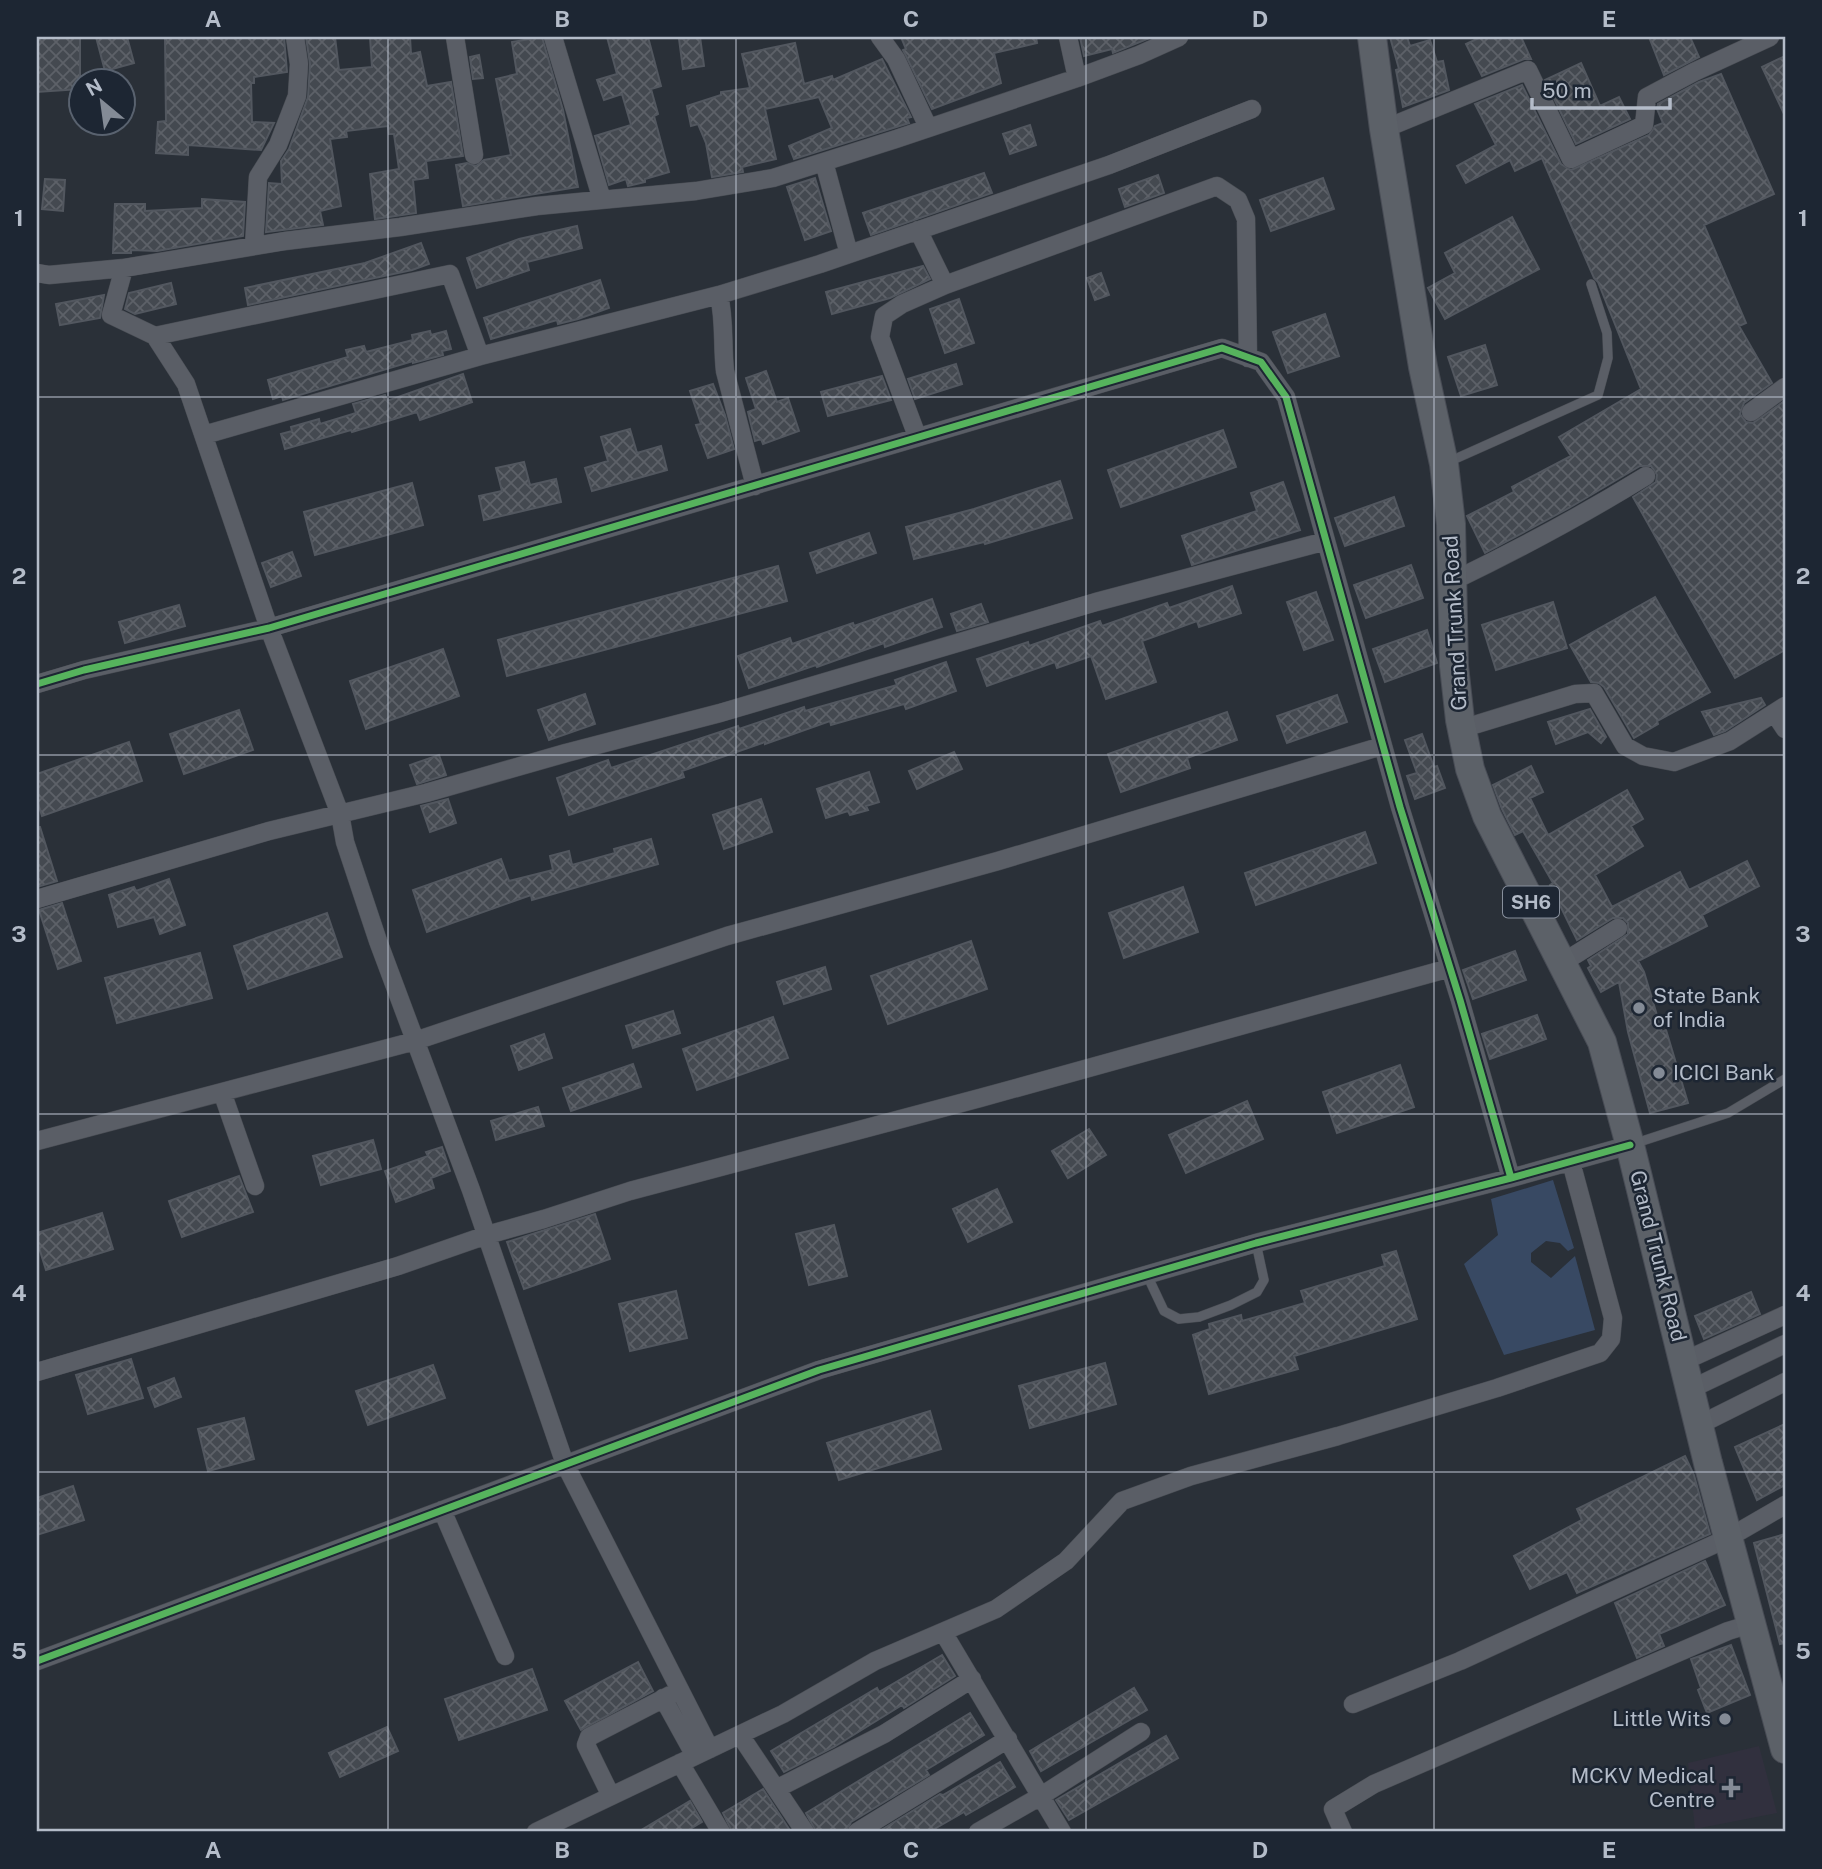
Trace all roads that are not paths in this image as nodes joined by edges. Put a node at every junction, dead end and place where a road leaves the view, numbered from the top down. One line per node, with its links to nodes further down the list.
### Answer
1 (295, 37): 17 (street)
2 (455, 37): 13 (street)
3 (553, 37): 15 (street)
4 (880, 37): 11 (street)
5 (1068, 37): 9 (street)
6 (1179, 37): 9 (street)
7 (1372, 37): 12 (main road, Grand Trunk Road / SH6)
8 (1770, 37): 12 (street)
9 (1077, 78): 11 (street)
10 (1252, 109): 16 (street)
11 (928, 127): 14 (street)
12 (1384, 129): 31 (main road, Grand Trunk Road / SH6)
13 (474, 155)
14 (824, 162): 15 (street); 18 (street)
15 (601, 200): 17 (street)
16 (918, 230): 18 (street); 22 (street)
17 (254, 246): 19 (street)
18 (849, 254): 23 (street)
19 (124, 268): 20 (street); 24 (street)
20 (37, 274)
21 (1591, 284): 31 (lane)
22 (945, 285): 26 (street); 30 (street)
23 (719, 295): 25 (street); 33 (street)
24 (155, 335): 25 (street); 29 (street)
25 (480, 356): 29 (street)
26 (1248, 358): 30 (street); 34 (street)
27 (1785, 387): 28 (street)
28 (1751, 412)
29 (204, 435): 36 (street)
30 (917, 436): 33 (street)
31 (1444, 464): 35 (main road, Grand Trunk Road / SH6)
32 (1646, 476): 35 (street)
33 (755, 486): 36 (street)
34 (1326, 541): 40 (street); 41 (street)
35 (1453, 581): 39 (main road, Grand Trunk Road / SH6)
36 (269, 628): 37 (street); 41 (street)
37 (37, 684)
38 (1782, 717): 39 (street)
39 (1461, 729): 44 (main road, Grand Trunk Road / SH6)
40 (1382, 746): 45 (street); 46 (street)
41 (340, 814): 42 (street); 46 (street)
42 (37, 899)
43 (1618, 928): 44 (street)
44 (1562, 963): 50 (main road, Grand Trunk Road / SH6)
45 (1450, 968): 52 (street); 54 (street)
46 (415, 1041): 48 (street); 54 (street)
47 (1785, 1079): 50 (lane)
48 (222, 1092): 49 (street); 53 (street)
49 (37, 1141)
50 (1630, 1145): 51 (street); 59 (main road, Grand Trunk Road / SH6)
51 (1571, 1161): 52 (street); 69 (street)
52 (1511, 1178): 55 (street)
53 (255, 1186)
54 (487, 1235): 60 (street); 64 (street)
55 (1256, 1243): 56 (street); 56 (lane)
56 (1147, 1275): 64 (street)
57 (1785, 1315): 59 (street)
58 (1785, 1344): 62 (street)
59 (1684, 1361): 62 (main road, Grand Trunk Road / SH6)
60 (37, 1372)
61 (1785, 1382): 63 (street)
62 (1691, 1389): 63 (main road, Grand Trunk Road / SH6)
63 (1699, 1425): 67 (main road, Grand Trunk Road / SH6)
64 (565, 1464): 66 (street); 73 (street)
65 (1785, 1505): 67 (street)
66 (442, 1510): 70 (street); 71 (street)
67 (1728, 1538): 68 (main road, Grand Trunk Road / SH6); 75 (street)
68 (1751, 1624): 79 (main road, Grand Trunk Road / SH6); 90 (street)
69 (943, 1632): 72 (street); 77 (street)
70 (505, 1656)
71 (37, 1661)
72 (972, 1679): 78 (street); 81 (street)
73 (680, 1690): 74 (street); 80 (street)
74 (663, 1699): 80 (street); 82 (street)
75 (1353, 1704)
76 (1142, 1732): 83 (street)
77 (740, 1735): 80 (street); 81 (street)
78 (1008, 1739): 83 (street); 87 (street)
79 (1785, 1749)
80 (695, 1756): 82 (street); 85 (street)
81 (776, 1789): 86 (street)
82 (611, 1796): 84 (street)
83 (1041, 1796): 88 (street); 89 (street)
84 (536, 1832)
85 (721, 1832)
86 (805, 1832)
87 (857, 1832)
88 (978, 1832)
89 (1062, 1832)
90 (1343, 1832)

